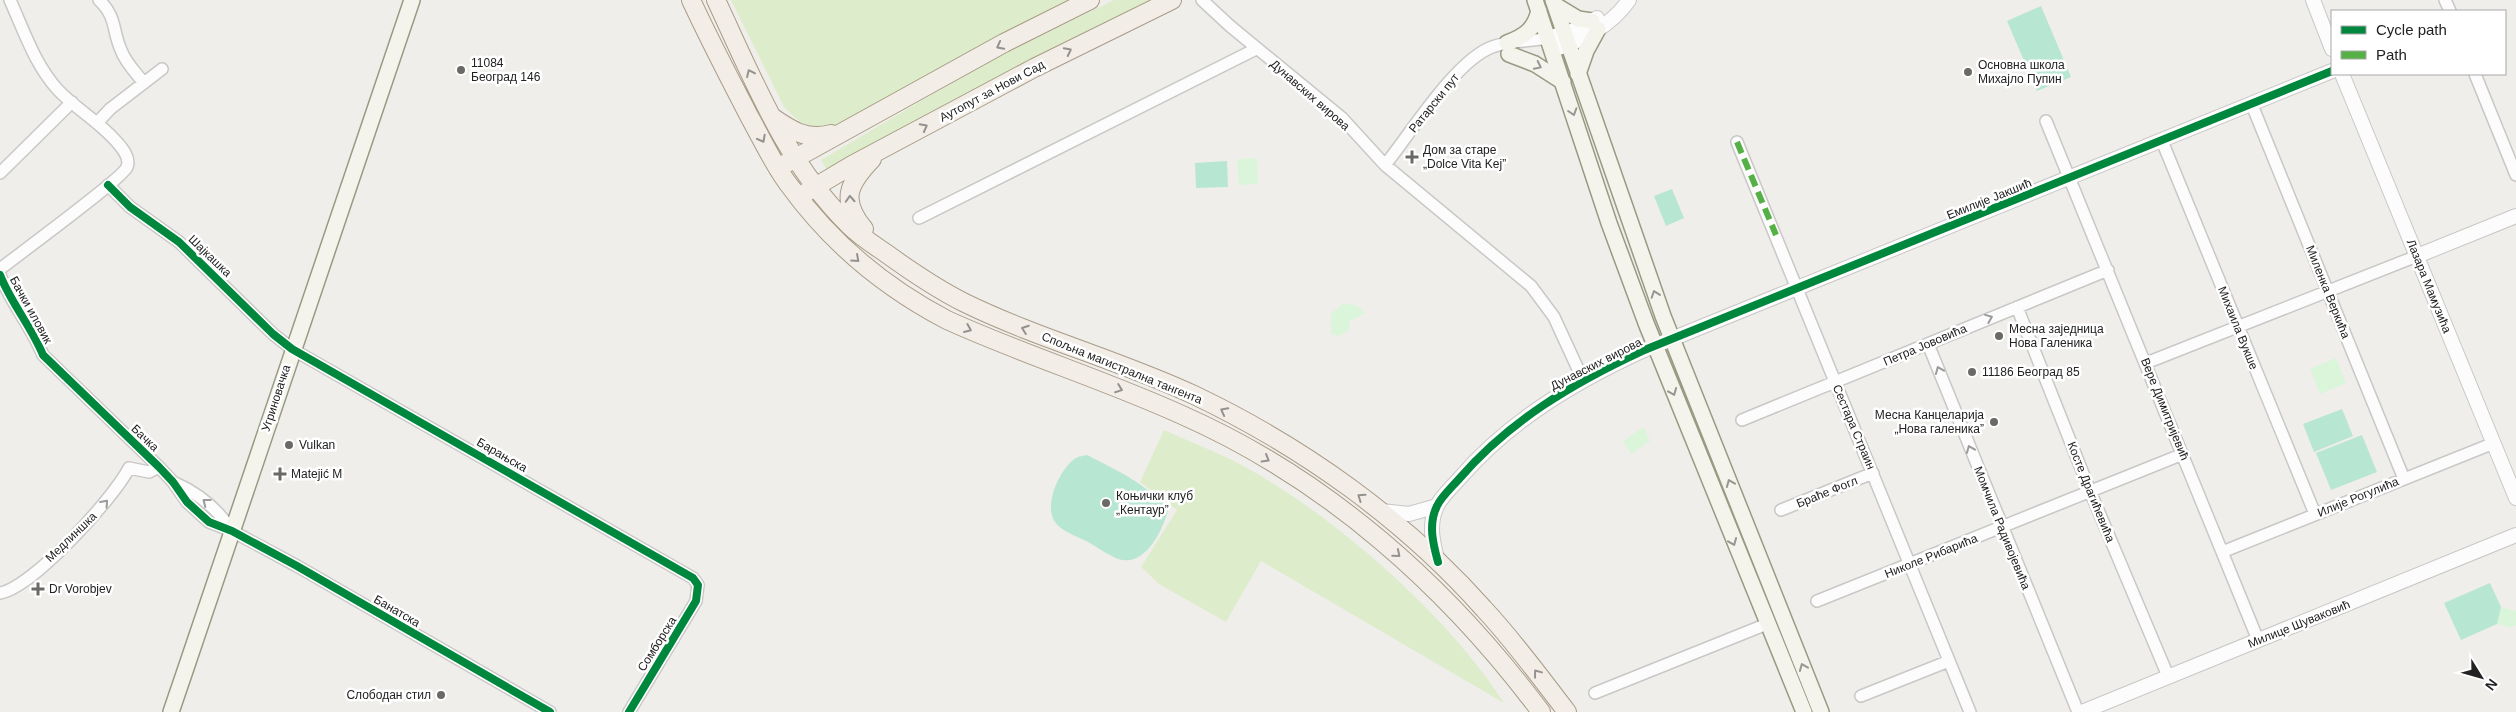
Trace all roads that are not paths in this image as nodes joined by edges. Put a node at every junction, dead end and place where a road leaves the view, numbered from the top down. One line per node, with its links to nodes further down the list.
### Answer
1 (10, 0): 26 (street)
2 (99, 0): 25 (street)
3 (412, 0): 58 (main road, Угриновачка)
4 (691, 0): 37 (main road, one-way to 37)
5 (716, 0): 28 (main road, one-way to 5)
6 (1090, 0): 31 (main road, one-way to 31)
7 (1172, 0): 34 (main road, Аутопут за Нови Сад, one-way to 7)
8 (1202, 0): 17 (street, Дунавских вирова)
9 (1628, 0): 13 (street)
10 (2313, 0): 16 (street)
11 (1554, 2): 13 (main road); 14 (main road)
12 (1537, 5): 15 (main road); 18 (main road)
13 (1595, 25): 14 (street); 21 (main road)
14 (1567, 40): 15 (street); 21 (main road)
15 (1550, 44): 18 (street, Ратарски пут); 24 (main road)
16 (2331, 46)
17 (1256, 49): 36 (street, Дунавских вирова); 45 (street)
18 (1508, 49): 24 (main road, one-way to 24); 36 (street, Ратарски пут)
19 (162, 69): 25 (street)
20 (2331, 71): 27 (street, Емилије Јакшић)
21 (1578, 74): 55 (main road, one-way to 21)
22 (2342, 75): 47 (street, Лазара Мамузића)
23 (2475, 75): 39 (street)
24 (1563, 82): 57 (main road, one-way to 57)
25 (144, 84): 30 (street)
26 (72, 102): 30 (street); 38 (street)
27 (2252, 105): 32 (street, Емилије Јакшић); 52 (street, Миленка Веркића)
28 (772, 116): 31 (main road); 35 (main road)
29 (2046, 121): 40 (street, Вере Димитријевић)
30 (97, 123): 41 (street)
31 (843, 131): 35 (main road)
32 (2162, 141): 40 (street, Емилије Јакшић); 54 (street, Михаила Вукше)
33 (1737, 142): 51 (street, Сестара Страин)
34 (881, 150): 42 (main road, Аутопут за Нови Сад); 46 (main road, one-way to 34)
35 (794, 158): 37 (main road); 42 (main road)
36 (1385, 165): 61 (street, Дунавских вирова)
37 (778, 168): 43 (main road)
38 (0, 174)
39 (2516, 175)
40 (2070, 178): 49 (street, Вере Димитријевић); 51 (street, Емилије Јакшић)
41 (108, 185): 48 (street); 58 (street, Шајкашка)
42 (815, 186): 43 (main road, Аутопут за Нови Сад); 46 (main road, Спољна магистрална тангента)
43 (798, 197): 95 (main road, Спољна магистрална тангента, one-way to 95)
44 (2516, 216): 47 (street)
45 (919, 218)
46 (886, 253): 75 (main road, Спољна магистрална тангента, one-way to 46)
47 (2416, 256): 52 (street); 64 (street, Лазара Мамузића)
48 (0, 269)
49 (2108, 270): 53 (street, Петра Јововића); 60 (street, Вере Димитријевић)
50 (0, 275): 59 (street, Бачки иловик)
51 (1798, 289): 55 (street, Емилије Јакшић); 62 (street, Сестара Страин)
52 (2327, 291): 54 (street); 69 (street, Миленка Веркића)
53 (2017, 307): 56 (street, Петра Јововића, one-way to 53); 71 (street, Косте Драгићевића)
54 (2237, 327): 60 (street); 76 (street, Михаила Вукше)
55 (1672, 340): 57 (street, Емилије Јакшић); 98 (main road, one-way to 55)
56 (1928, 344): 62 (street, Петра Јововића); 77 (street, Момчила Радивојевића, one-way to 56)
57 (1655, 346): 61 (street, Дунавских вирова); 86 (main road, one-way to 86)
58 (292, 349): 78 (main road, Угриновачка); 83 (street, Барањска)
59 (43, 355): 67 (street, Бачка)
60 (2146, 363): 65 (street, Вере Димитријевић)
61 (1583, 380): 73 (street, Дунавских вирова)
62 (1835, 382): 63 (street, Петра Јововића); 68 (street, Сестара Страин)
63 (1742, 420)
64 (2494, 443): 69 (street, Илије Рогулића); 70 (street, Лазара Мамузића)
65 (2183, 454): 71 (street, Николе Рибарића); 80 (street, Вере Димитријевић)
66 (129, 468): 67 (street, Бачка); 84 (street, Медлиншка, one-way to 66)
67 (159, 468): 78 (street, Бачка)
68 (1873, 473): 74 (street, Браће Фогл); 82 (street, Сестара Страин)
69 (2404, 479): 76 (street, Илије Рогулића)
70 (2513, 483): 72 (street, Лазара Мамузића)
71 (2090, 491): 77 (street, Николе Рибарића); 89 (street, Косте Драгићевића)
72 (2516, 498)
73 (1437, 506): 75 (street); 81 (street, Дунавских вирова)
74 (1781, 510)
75 (1380, 511): 81 (main road, Спољна магистрална тангента)
76 (2315, 514): 80 (street, Илије Рогулића)
77 (2002, 527): 82 (street, Николе Рибарића); 100 (street, Момчила Радивојевића)
78 (232, 531): 92 (main road, Угриновачка); 93 (street, Банатска)
79 (2516, 535): 87 (street, Милице Шуваковић)
80 (2222, 552): 87 (street, Вере Димитријевић)
81 (1438, 562): 96 (main road, Спољна магистрална тангента, one-way to 81)
82 (1910, 564): 85 (street, Николе Рибарића); 88 (street, Сестара Страин)
83 (698, 585): 94 (street, Сомборска)
84 (0, 593)
85 (1817, 602)
86 (1767, 624): 90 (street); 97 (main road)
87 (2258, 640): 89 (street, Милице Шуваковић)
88 (1949, 661): 91 (street); 99 (street, Сестара Страин)
89 (2168, 676): 101 (street, Милице Шуваковић)
90 (1595, 693)
91 (1861, 696)
92 (171, 712)
93 (550, 712)
94 (629, 712)
95 (1541, 712)
96 (1567, 712)
97 (1804, 712)
98 (1821, 712)
99 (1970, 712)
100 (2078, 712)
101 (2082, 712)

